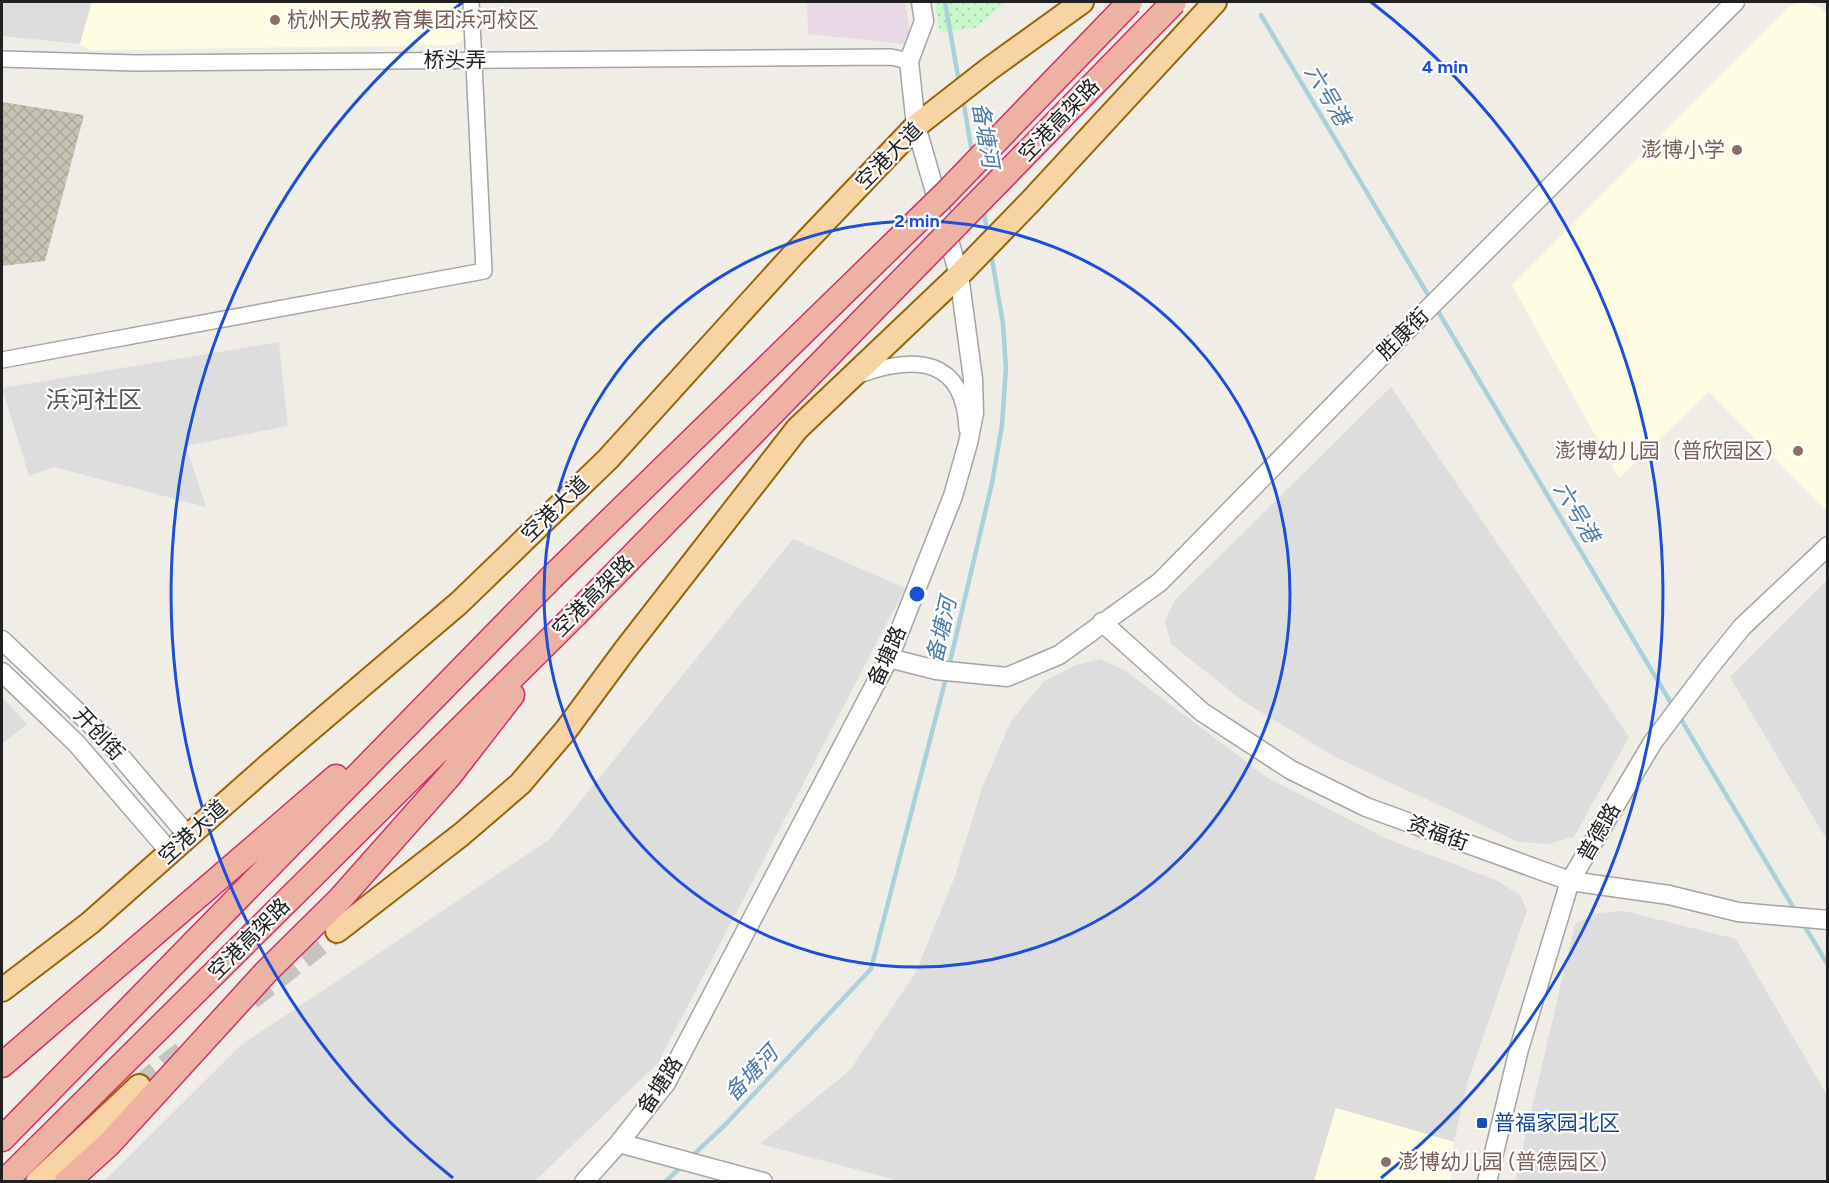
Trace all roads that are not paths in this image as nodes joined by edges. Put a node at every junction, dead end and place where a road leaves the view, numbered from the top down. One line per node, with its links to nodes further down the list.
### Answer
1 (471, 2): 9 (street)
2 (921, 2): 10 (street, 备塘路)
3 (1082, 2): 11 (main road, 空港大道)
4 (1130, 2): 17 (highway, 空港高架路, bridge)
5 (1174, 2): 18 (highway, 空港高架路, bridge)
6 (1215, 2): 12 (main road)
7 (1736, 2): 19 (street, 胜康街)
8 (2, 59): 9 (street, 桥头弄)
9 (473, 60): 10 (street, 桥头弄); 13 (street)
10 (909, 61): 11 (street, 备塘路)
11 (916, 126): 12 (street, 备塘路); 23 (main road, 空港大道)
12 (959, 275): 14 (main road); 15 (street, 备塘路)
13 (2, 360)
14 (850, 378): 15 (street); 27 (main road)
15 (968, 443): 21 (street, 备塘路)
16 (1827, 546): 25 (street, 普德路)
17 (552, 578): 29 (highway); 31 (highway, 空港高架路)
18 (575, 615): 33 (highway); 34 (highway, 空港高架路)
19 (1102, 622): 21 (street, 胜康街); 25 (street, 资福街)
20 (2, 640): 23 (street, 开创街)
21 (889, 658): 32 (street, 备塘路)
22 (2, 672): 24 (street, 开创街)
23 (188, 836): 24 (main road, 空港大道)
24 (170, 852): 28 (main road, 空港大道)
25 (1570, 881): 26 (street, 资福街); 40 (street, 普德路)
26 (1827, 920)
27 (337, 931)
28 (2, 990)
29 (2, 1065)
30 (139, 1086): 35 (main road)
31 (2, 1138)
32 (619, 1143): 38 (street, 备塘路); 39 (street)
33 (109, 1144): 36 (highway); 37 (highway)
34 (4, 1182)
35 (37, 1182)
36 (67, 1182)
37 (74, 1182)
38 (584, 1182)
39 (763, 1182)
40 (1487, 1182)

